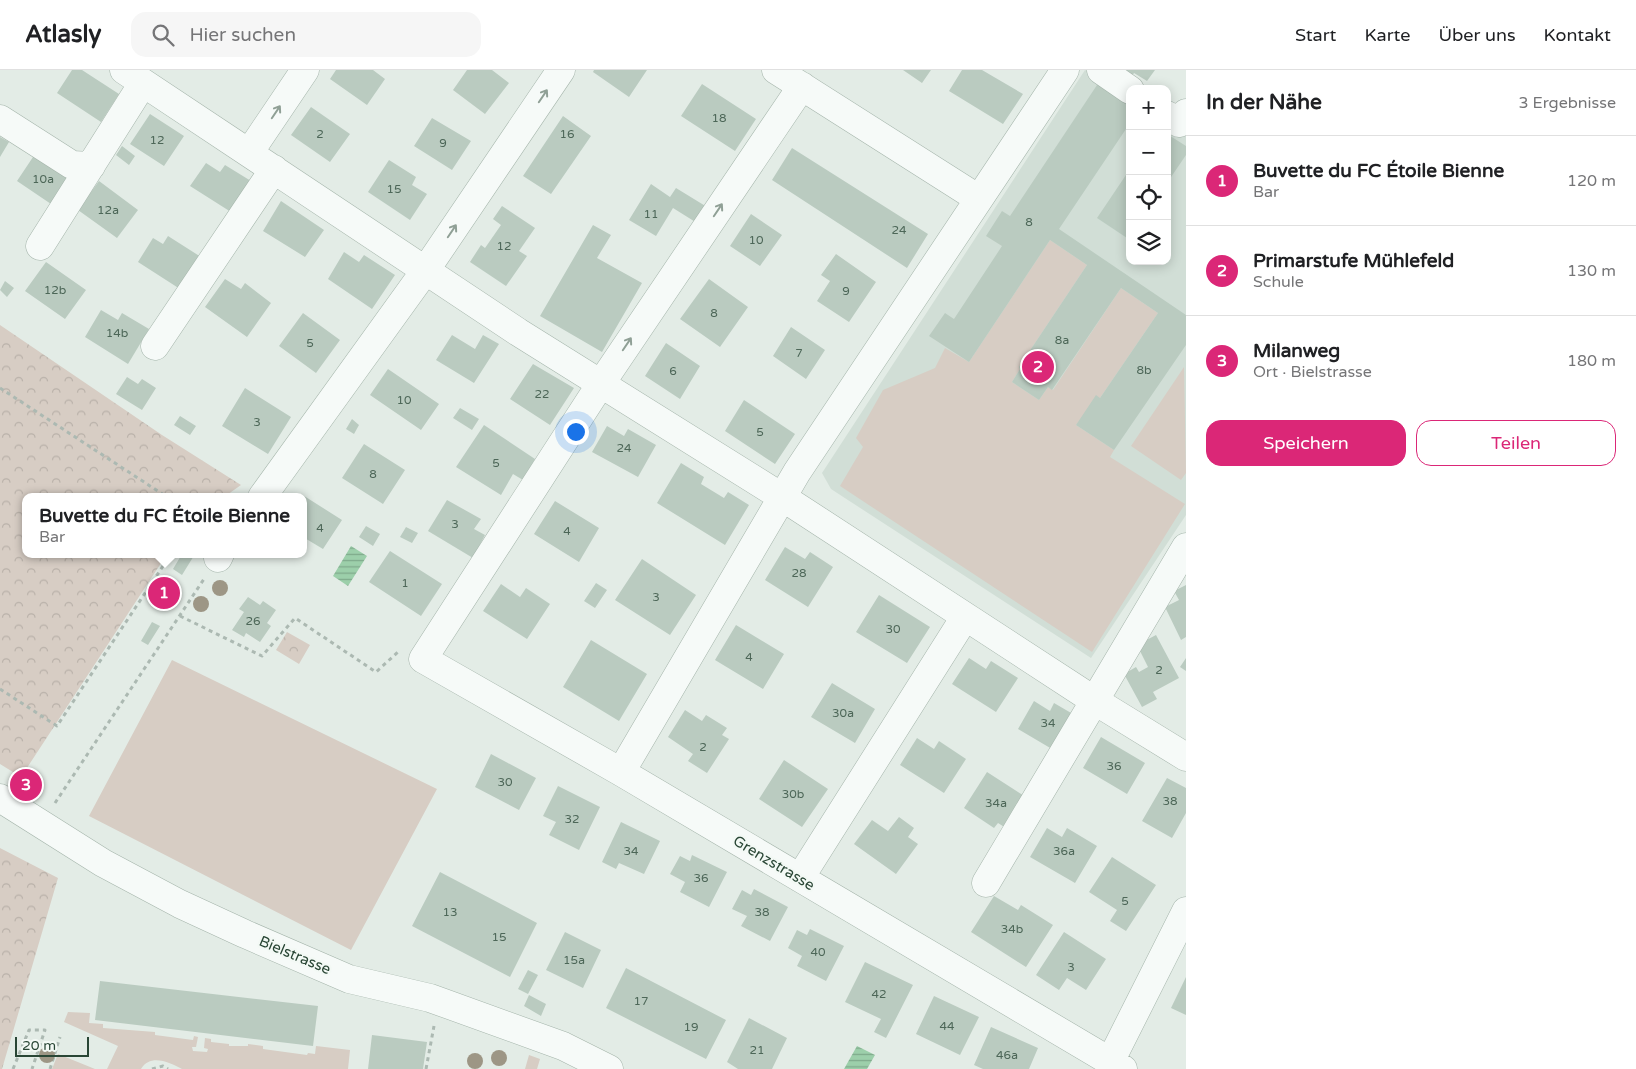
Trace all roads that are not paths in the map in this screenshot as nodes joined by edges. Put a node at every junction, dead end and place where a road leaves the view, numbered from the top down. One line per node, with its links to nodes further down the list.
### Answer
1 (305, 70): 12 (street, one-way to 1)
2 (561, 70): 17 (street, one-way to 2)
3 (776, 70): 7 (street)
4 (1065, 70): 15 (street)
5 (1100, 70): 8 (street)
6 (134, 76): 12 (street); 13 (street)
7 (802, 86): 15 (street); 19 (street, one-way to 7)
8 (1126, 87)
9 (1186, 112): 10 (street)
10 (1171, 118)
11 (0, 119): 13 (street)
12 (249, 152): 14 (street)
13 (91, 166): 16 (street)
14 (274, 169): 17 (street); 18 (street)
15 (979, 199): 21 (street)
16 (40, 246)
17 (425, 271): 19 (street); 20 (street)
18 (155, 346)
19 (600, 385): 21 (street); 26 (street, Grenzstrasse)
20 (265, 493)
21 (782, 497): 23 (street); 26 (street)
22 (1186, 547): 24 (street)
23 (965, 617): 24 (street); 28 (street)
24 (1095, 701): 25 (street); 29 (street)
25 (1186, 757)
26 (621, 772): 28 (street, Grenzstrasse)
27 (0, 798): 32 (street, Bielstrasse)
28 (800, 878): 31 (street, Grenzstrasse)
29 (986, 883)
30 (1186, 911): 31 (street)
31 (1117, 1065)
32 (608, 1069)

